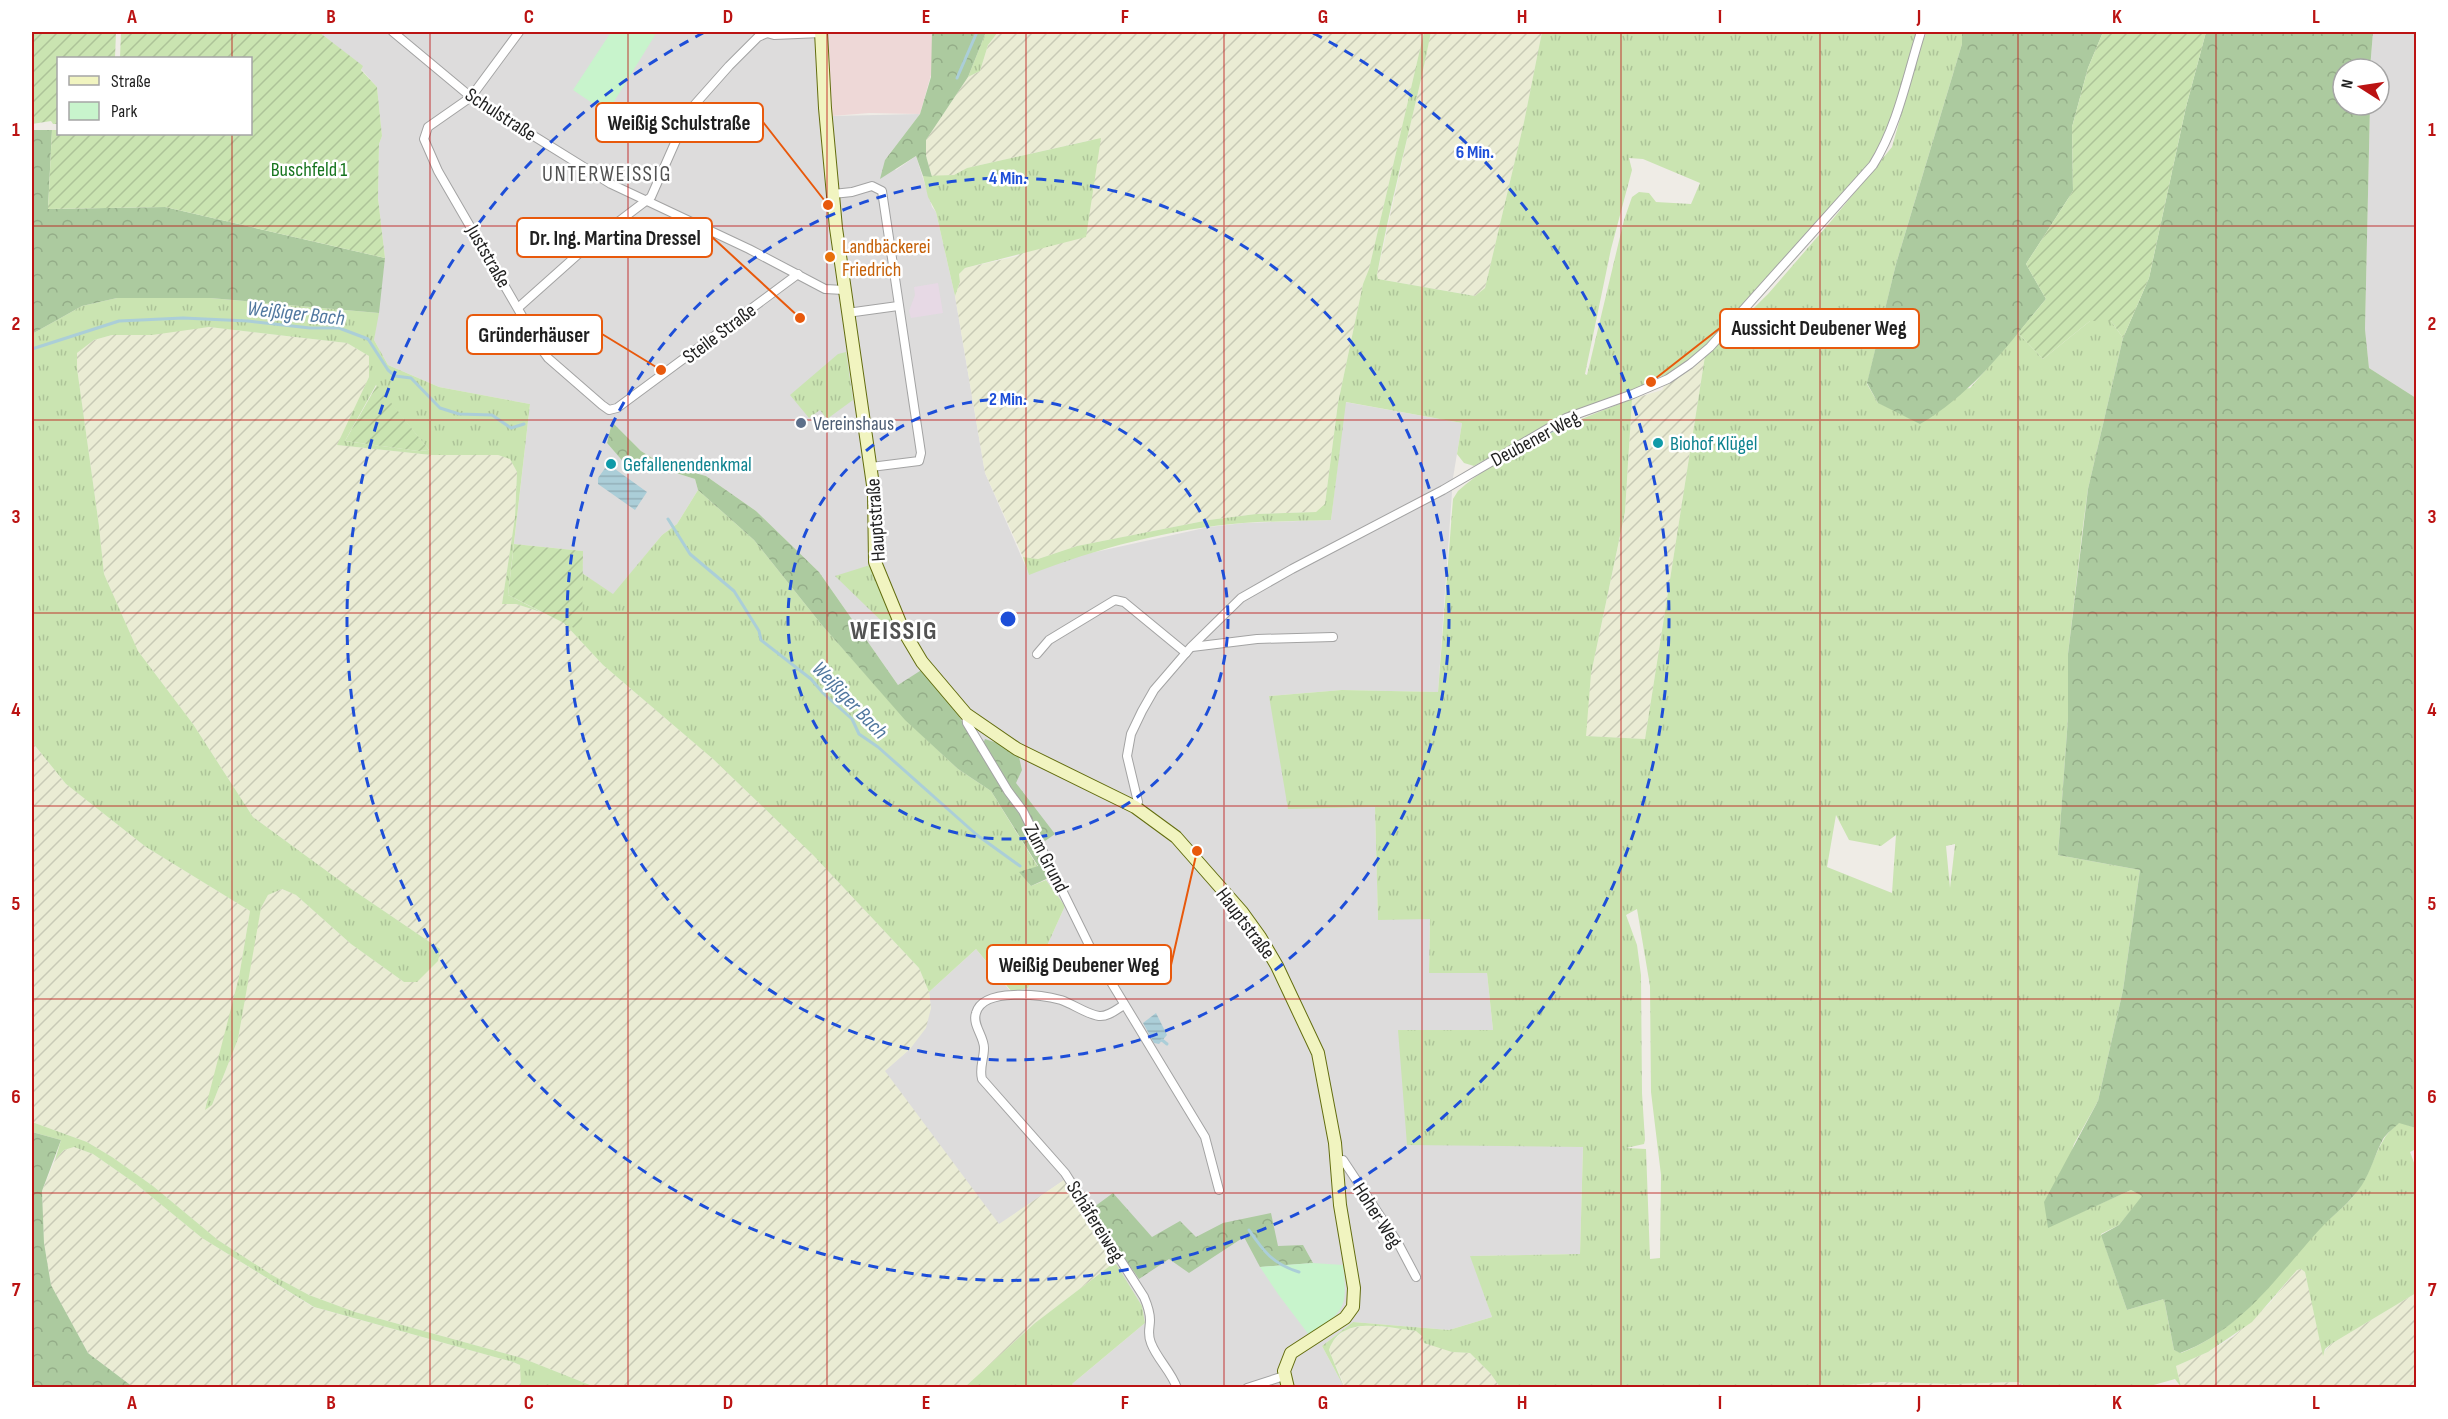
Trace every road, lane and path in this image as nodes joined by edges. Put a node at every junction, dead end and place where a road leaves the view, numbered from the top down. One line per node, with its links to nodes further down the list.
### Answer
1 (393, 32): 6 (street, Schulstraße)
2 (519, 32): 6 (street, Juststraße)
3 (767, 32): 4 (street); 8 (street)
4 (821, 32): 7 (street, Hauptstraße)
5 (1921, 32): 17 (street, Deubener Weg)
6 (471, 97): 8 (street, Schulstraße); 12 (street, Juststraße)
7 (833, 194): 10 (street, Hauptstraße); 11 (street, Hauptstraße)
8 (645, 201): 9 (street, Schulstraße); 12 (street)
9 (798, 274): 10 (street, Schulstraße); 14 (street, Steile Straße)
10 (844, 290): 13 (street, Hauptstraße)
11 (898, 306): 13 (street); 15 (street, Hauptstraße)
12 (519, 307): 14 (street, Juststraße)
13 (846, 313): 15 (street, Hauptstraße)
14 (609, 410)
15 (871, 467): 19 (street, Hauptstraße)
16 (1333, 637): 17 (street)
17 (1189, 650): 18 (street); 20 (street, Deubener Weg)
18 (1036, 654)
19 (966, 714): 20 (street, Hauptstraße); 21 (street, Zum Grund)
20 (1135, 807): 22 (street, Hauptstraße)
21 (1124, 1005): 23 (street, Zum Grund); 26 (street, Schäfereiweg)
22 (1336, 1163): 24 (street, Hoher Weg); 25 (street, Hauptstraße)
23 (1219, 1190)
24 (1416, 1276)
25 (1286, 1382): 27 (street)
26 (1176, 1388)
27 (1247, 1388)

